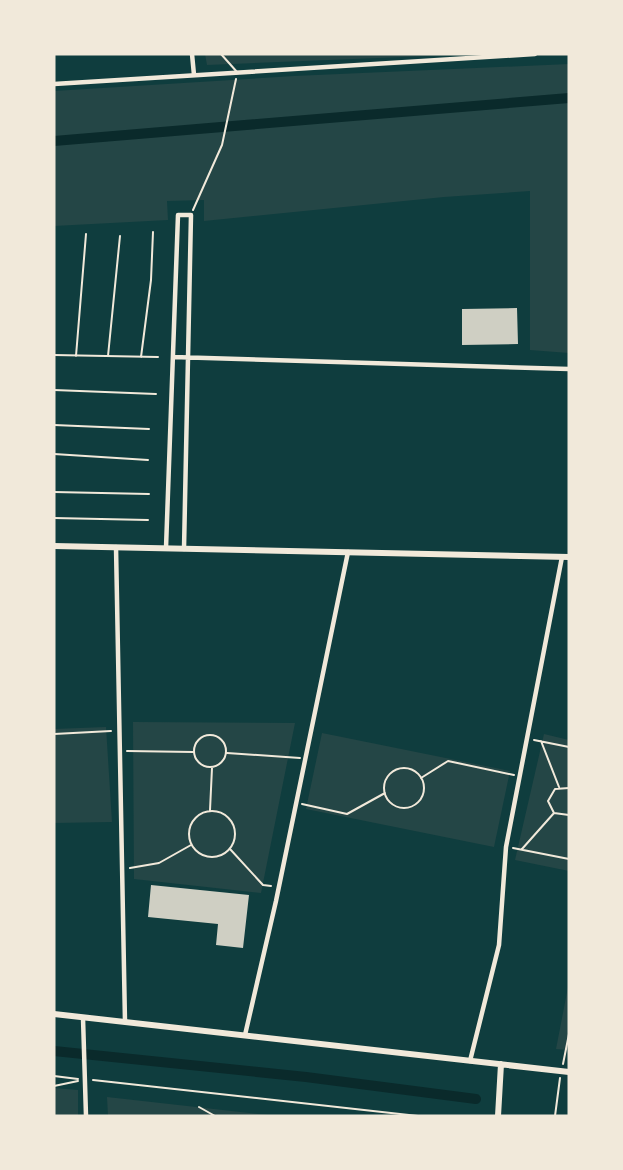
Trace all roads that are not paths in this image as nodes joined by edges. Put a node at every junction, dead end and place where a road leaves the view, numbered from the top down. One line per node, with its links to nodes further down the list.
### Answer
1 (192, 54): 6 (street)
2 (221, 54): 5 (lane)
3 (536, 54): 4 (street)
4 (493, 55): 5 (street)
5 (237, 72): 6 (street)
6 (194, 75): 7 (street)
7 (54, 84)
8 (173, 357): 9 (street); 9 (street); 13 (street)
9 (188, 357): 10 (street); 14 (street)
10 (569, 369)
11 (54, 546): 12 (street)
12 (116, 547): 13 (street); 19 (street)
13 (166, 548): 14 (street)
14 (184, 549): 15 (street)
15 (348, 552): 16 (street); 20 (street)
16 (566, 557): 21 (street)
17 (54, 1014): 18 (street)
18 (83, 1017): 19 (street); 24 (street)
19 (125, 1022): 20 (street)
20 (245, 1035): 21 (street)
21 (470, 1061): 22 (street)
22 (501, 1064): 23 (street); 25 (street)
23 (569, 1072)
24 (86, 1116)
25 (498, 1116)

